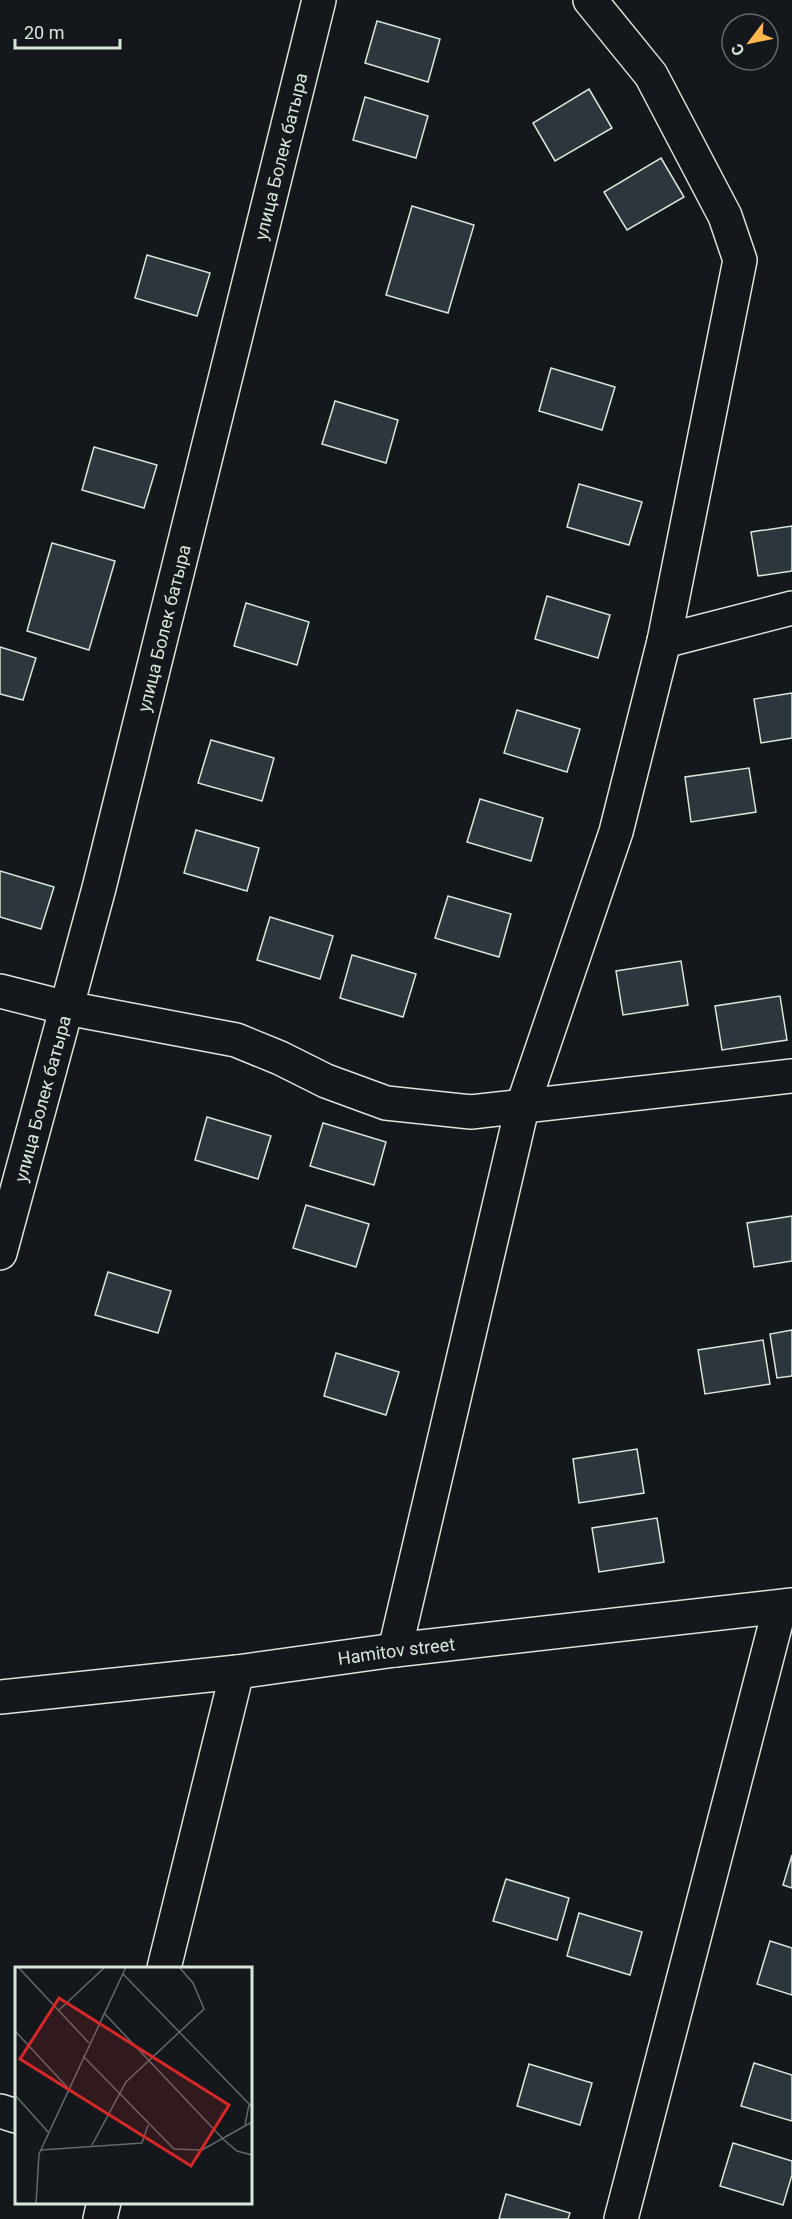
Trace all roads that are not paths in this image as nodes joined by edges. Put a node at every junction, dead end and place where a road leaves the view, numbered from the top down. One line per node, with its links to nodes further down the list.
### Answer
1 (319, 0): 6 (street, улица Болек батыра)
2 (590, 0): 4 (street)
3 (792, 608): 4 (street)
4 (664, 641): 8 (street)
5 (0, 992): 6 (street)
6 (67, 1008): 8 (street); 9 (street, улица Болек батыра)
7 (792, 1076): 8 (street)
8 (522, 1108): 11 (street)
9 (0, 1253)
10 (786, 1606): 11 (street, Hamitov street); 19 (street)
11 (395, 1650): 12 (street, Hamitov street)
12 (237, 1672): 13 (street, Hamitov street); 14 (street)
13 (0, 1697)
14 (164, 1967)
15 (0, 2111): 16 (street)
16 (15, 2116)
17 (104, 2204): 18 (street)
18 (100, 2219)
19 (621, 2219)

